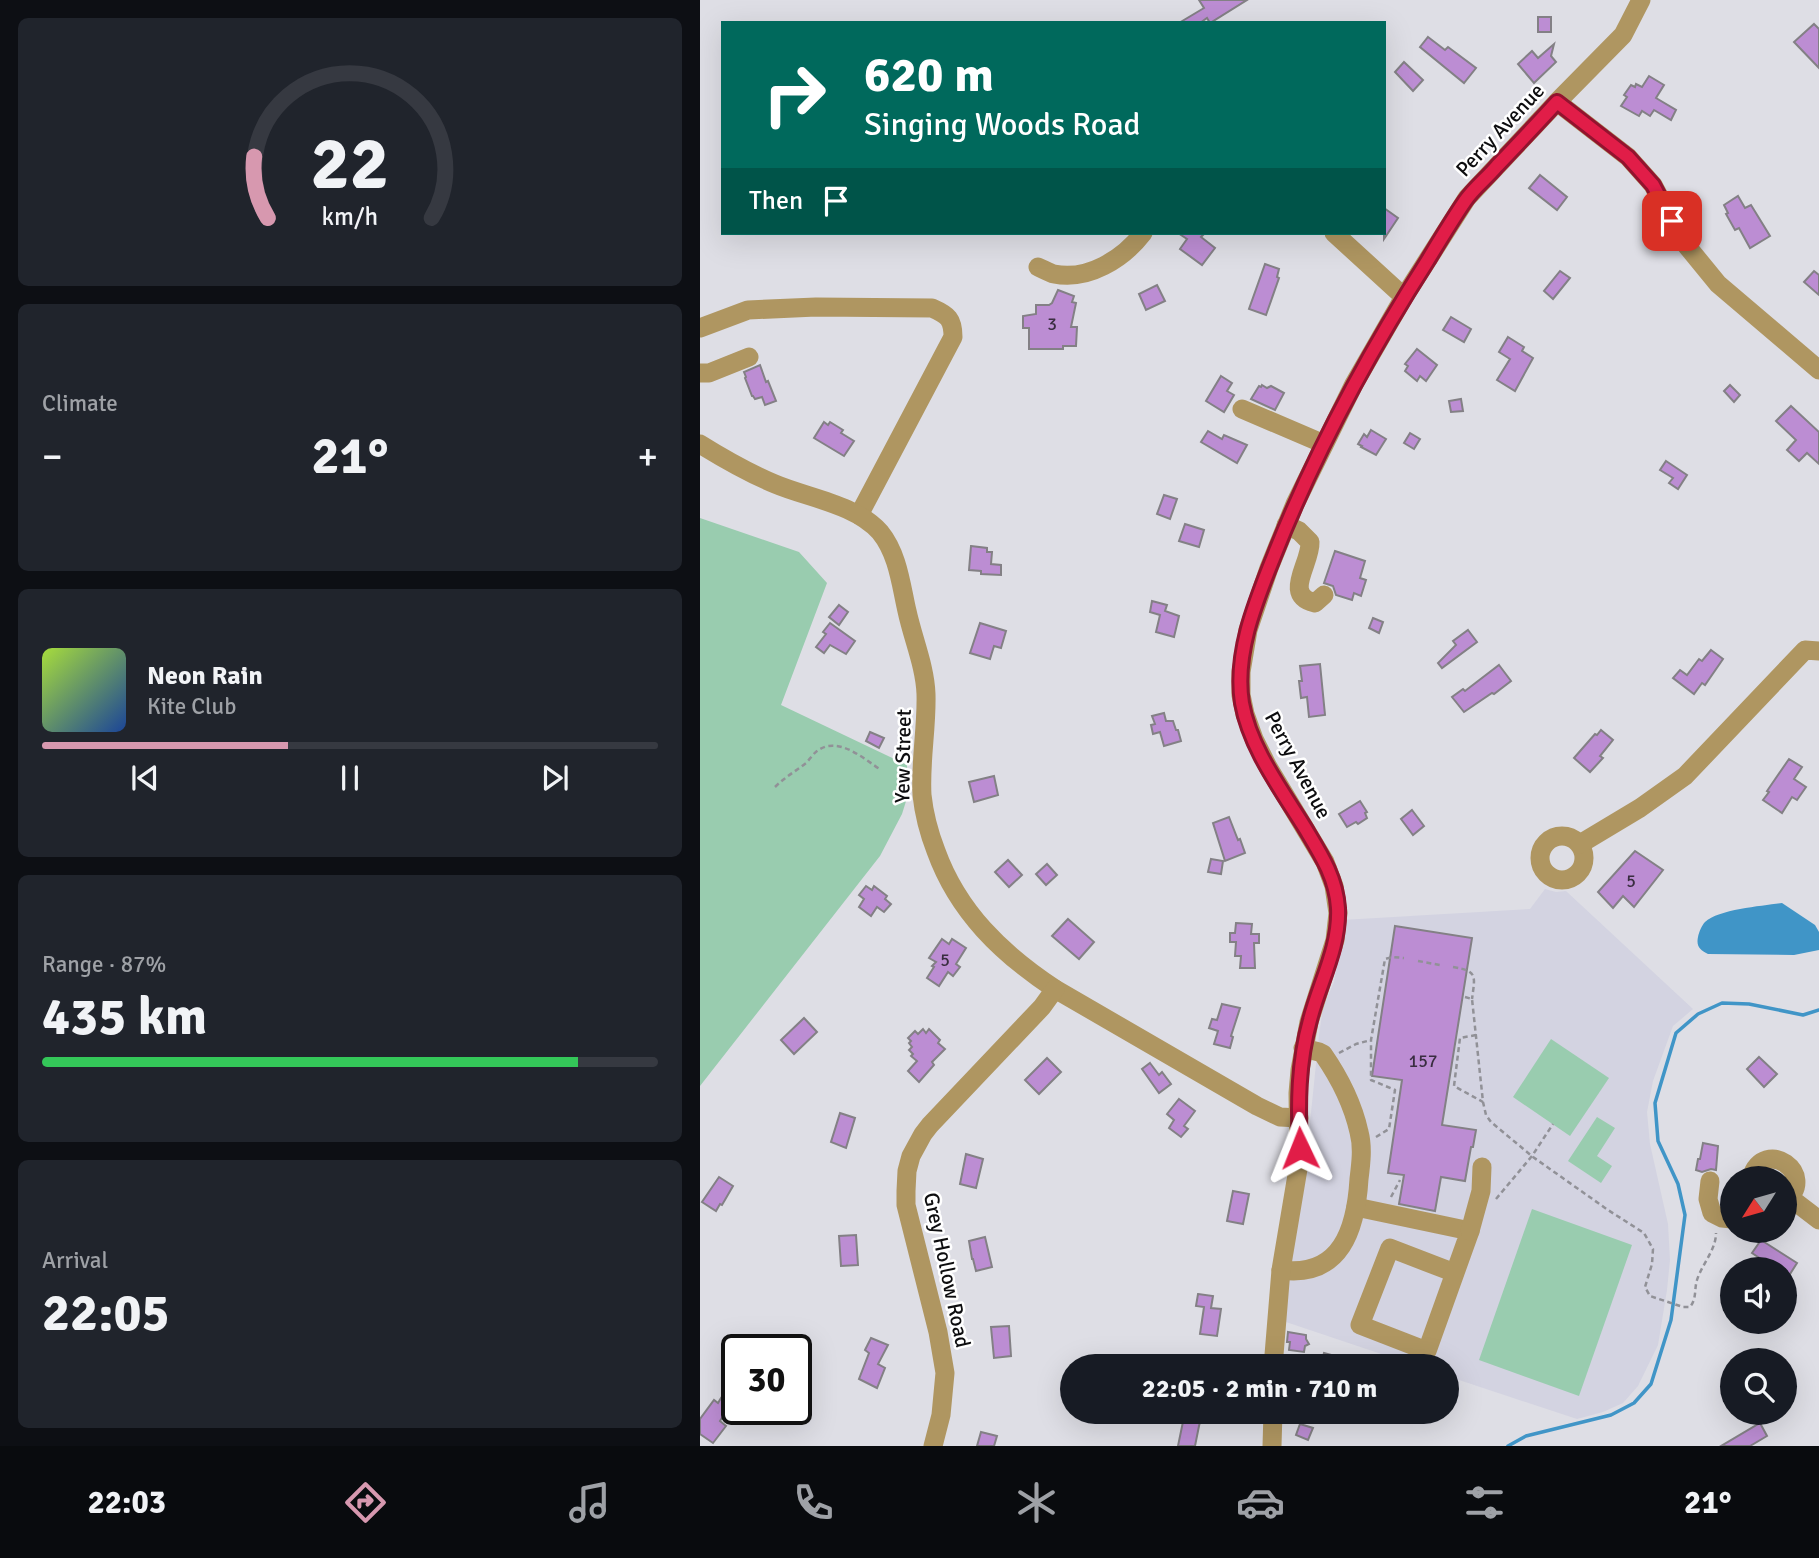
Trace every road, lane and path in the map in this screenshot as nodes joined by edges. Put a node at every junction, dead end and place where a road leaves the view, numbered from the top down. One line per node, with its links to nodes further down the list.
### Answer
1 (1641, 0): 2 (street, Perry Avenue)
2 (1557, 102): 6 (street, Perry Avenue); 9 (street)
3 (1141, 235): 5 (street)
4 (1336, 235): 6 (street)
5 (1038, 267)
6 (1404, 296): 13 (street, Perry Avenue)
7 (700, 328): 14 (street)
8 (749, 357): 10 (street)
9 (1819, 370)
10 (700, 373)
11 (1242, 409): 13 (street)
12 (700, 444): 14 (street, Yew Street)
13 (1324, 444): 15 (street, Perry Avenue)
14 (859, 515): 25 (street, Yew Street)
15 (1286, 525): 16 (street); 30 (street, Perry Avenue)
16 (1324, 595)
17 (1812, 651): 20 (street)
18 (881, 770): 19 (path)
19 (775, 787)
20 (1580, 844)
21 (1404, 958): 29 (path)
22 (1418, 961): 23 (path)
23 (1440, 965)
24 (1453, 967): 27 (path)
25 (1055, 989): 33 (street, Yew Street); 54 (street, Grey Hollow Road)
26 (1465, 997): 27 (path)
27 (1472, 999): 28 (path)
28 (1477, 1035): 32 (path); 32 (path)
29 (1371, 1040): 31 (path); 35 (path)
30 (1303, 1048): 33 (street, Perry Avenue); 35 (street)
31 (1346, 1049)
32 (1483, 1102): 36 (path)
33 (1298, 1118): 50 (street, Perry Avenue)
34 (1553, 1124): 36 (path)
35 (1362, 1147): 44 (street)
36 (1532, 1156): 42 (path); 48 (path)
37 (1757, 1166): 38 (street)
38 (1788, 1166)
39 (1482, 1167): 49 (street)
40 (1400, 1180): 45 (path)
41 (1710, 1181): 46 (street)
42 (1496, 1199)
43 (1797, 1206): 47 (street)
44 (1356, 1207): 45 (street); 50 (street)
45 (1382, 1213): 49 (street)
46 (1720, 1216)
47 (1819, 1220)
48 (1720, 1230)
49 (1470, 1231): 51 (street)
50 (1281, 1269): 52 (street, Perry Avenue)
51 (1455, 1273): 51 (street)
52 (1274, 1354)
53 (1273, 1424): 55 (street)
54 (933, 1446)
55 (1272, 1446)

